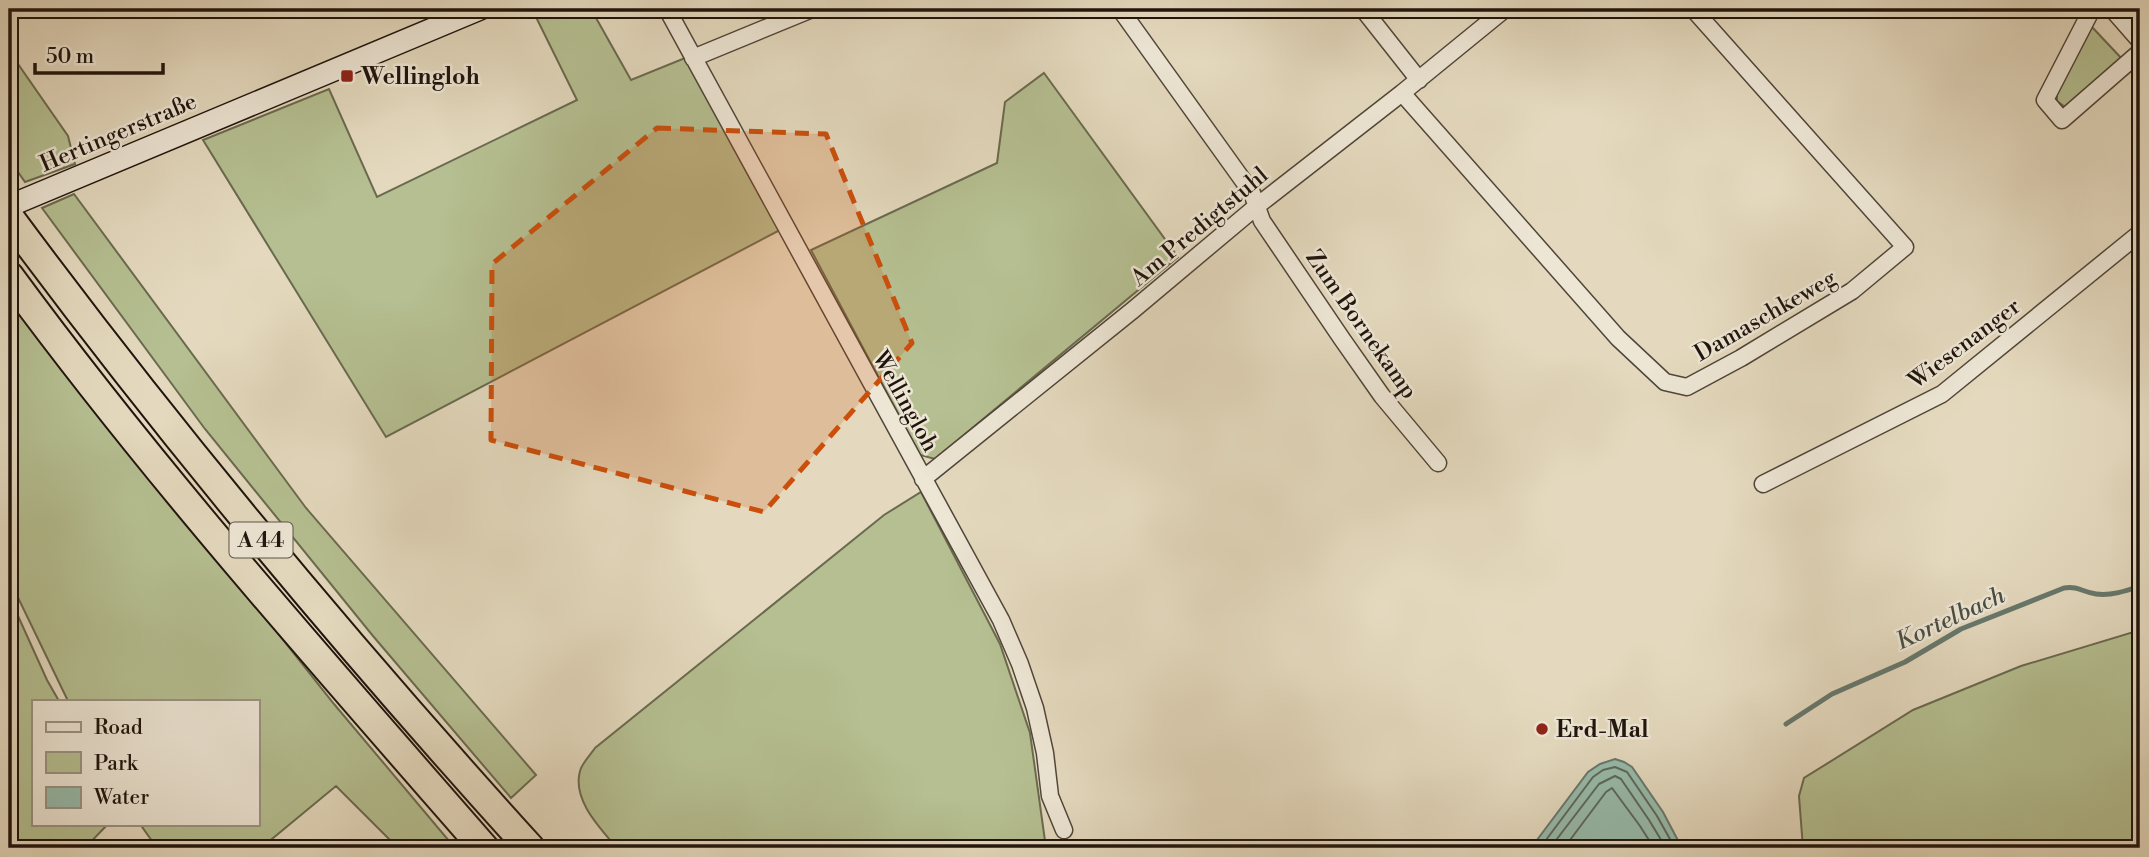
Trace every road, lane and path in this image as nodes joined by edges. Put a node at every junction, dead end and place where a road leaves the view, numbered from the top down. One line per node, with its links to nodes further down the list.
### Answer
1 (480, 9): 15 (street, Hertingerstraße)
2 (667, 9): 12 (street, Wellingloh)
3 (812, 9): 12 (street)
4 (1120, 9): 16 (street, Zum Bornekamp)
5 (1363, 9): 13 (street)
6 (1505, 9): 13 (street, Am Predigtstuhl)
7 (1693, 9): 14 (street, Damaschkeweg)
8 (2092, 9): 11 (street)
9 (2112, 9): 10 (street)
10 (2140, 41)
11 (2140, 52)
12 (693, 58): 21 (street, Wellingloh)
13 (1419, 80): 14 (street, Am Predigtstuhl)
14 (1402, 93): 16 (street, Am Predigtstuhl)
15 (9, 206)
16 (1257, 206): 20 (street, Zum Bornekamp); 21 (street, Am Predigtstuhl)
17 (9, 217): 25 (highway, A 44)
18 (2140, 233): 22 (street, Wiesenanger)
19 (9, 276): 24 (highway, A 44)
20 (1438, 463)
21 (923, 479): 23 (street, Wellingloh)
22 (1763, 484)
23 (1064, 830)
24 (484, 848)
25 (530, 848)

